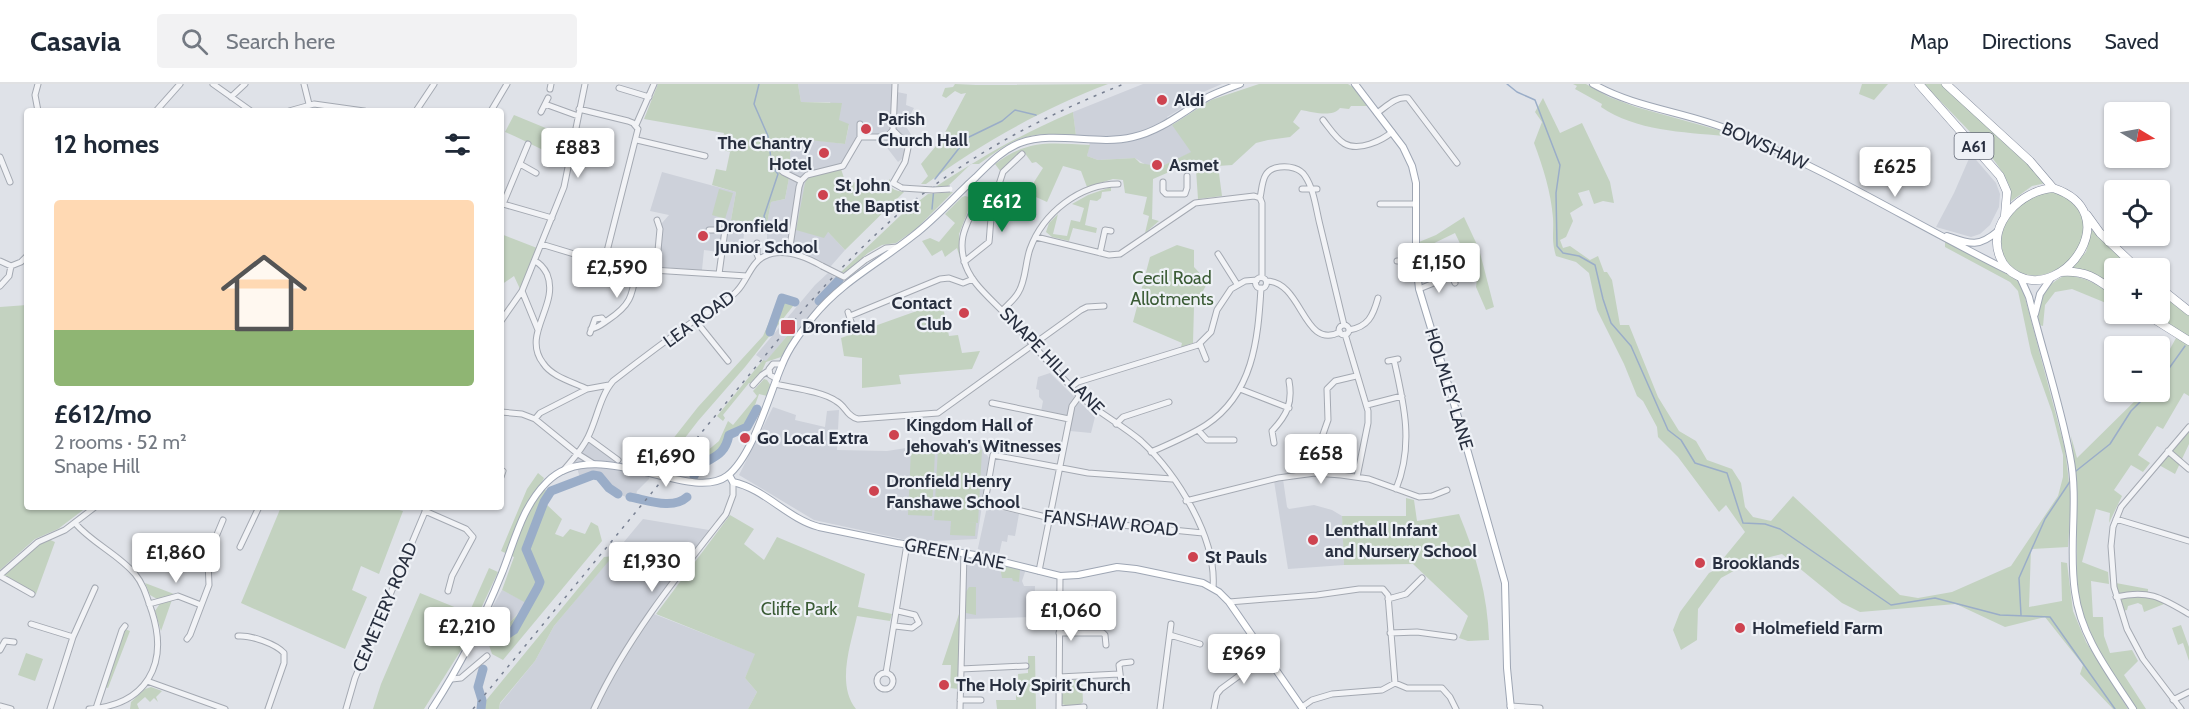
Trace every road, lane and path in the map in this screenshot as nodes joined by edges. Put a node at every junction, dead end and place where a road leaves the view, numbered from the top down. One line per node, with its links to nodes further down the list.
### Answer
1 (38, 84): 22 (street)
2 (180, 84): 23 (street)
3 (213, 84): 17 (street)
4 (245, 84): 17 (street)
5 (304, 84): 20 (street)
6 (434, 84): 27 (street)
7 (507, 84): 28 (street)
8 (585, 84): 30 (street)
9 (654, 84): 18 (street)
10 (895, 84): 35 (street)
11 (1240, 84): 52 (main road)
12 (1354, 84): 31 (main road, HOLMLEY LANE)
13 (1593, 84): 72 (main road, BOWSHAW)
14 (1919, 84): 69 (highway, A61)
15 (1946, 84): 56 (highway, A61)
16 (620, 88): 18 (street)
17 (231, 97): 24 (street)
18 (649, 97): 34 (street)
19 (548, 98): 21 (street)
20 (309, 104): 25 (street); 26 (street)
21 (545, 104): 29 (street); 30 (street)
22 (37, 108)
23 (159, 108)
24 (247, 108)
25 (298, 108)
26 (340, 108)
27 (418, 108)
28 (493, 108)
29 (541, 112)
30 (579, 112): 34 (street); 70 (street)
31 (1377, 113): 36 (main road, HOLMLEY LANE); 43 (street)
32 (1323, 120): 36 (street)
33 (860, 124): 37 (street)
34 (636, 125): 38 (street)
35 (893, 130): 37 (street); 58 (street, bridge)
36 (1392, 132): 64 (main road, HOLMLEY LANE)
37 (860, 137): 49 (street)
38 (637, 140): 41 (street); 92 (street)
39 (528, 144): 44 (street)
40 (1022, 154): 67 (street)
41 (705, 156)
42 (0, 157): 47 (street)
43 (1457, 163)
44 (520, 164): 46 (street); 62 (street)
45 (773, 164): 49 (street)
46 (537, 173)
47 (3, 175): 50 (street)
48 (1186, 176): 60 (street)
49 (801, 181): 80 (street)
50 (10, 182)
51 (1163, 182): 60 (street)
52 (968, 184): 58 (main road); 91 (street, SNAPE HILL LANE)
53 (1118, 184): 76 (street)
54 (1302, 189): 55 (street)
55 (1314, 189): 61 (street); 125 (street)
56 (2053, 189): 68 (highway); 69 (highway)
57 (1023, 190): 67 (street)
58 (960, 192): 79 (main road)
59 (1269, 193): 61 (street)
60 (1182, 194): 66 (street)
61 (1260, 196): 66 (street); 106 (street)
62 (504, 200)
63 (1380, 204): 64 (street)
64 (1416, 204): 89 (main road, HOLMLEY LANE)
65 (504, 206): 70 (street)
66 (1190, 206): 81 (street)
67 (993, 209): 91 (street)
68 (2084, 212): 83 (highway); 99 (highway)
69 (2005, 216): 75 (highway)
70 (552, 219): 78 (street)
71 (657, 220): 97 (street)
72 (1929, 229): 75 (main road, BOWSHAW); 98 (main road, BOWSHAW)
73 (709, 230): 100 (street)
74 (1111, 231): 81 (street)
75 (1998, 231): 98 (highway)
76 (1036, 237): 81 (street); 116 (street)
77 (757, 243): 85 (street)
78 (542, 244): 87 (street); 92 (street)
79 (898, 247): 80 (street, bridge); 132 (main road)
80 (789, 253): 85 (street)
81 (1100, 253)
82 (1218, 254): 108 (street)
83 (2127, 258)
84 (24, 259): 90 (street)
85 (759, 259): 101 (street, LEA ROAD)
86 (0, 261): 94 (street)
87 (535, 261): 112 (street); 123 (street)
88 (1397, 261): 89 (street)
89 (1416, 261): 111 (main road, HOLMLEY LANE)
90 (21, 262): 93 (street); 94 (street)
91 (964, 262): 105 (street, SNAPE HILL LANE)
92 (604, 263): 96 (street)
93 (24, 265)
94 (11, 266): 110 (street)
95 (1448, 268): 102 (street)
96 (638, 269): 97 (street); 124 (street)
97 (656, 272): 100 (street)
98 (2010, 272): 103 (highway, BOWSHAW)
99 (2061, 272): 104 (highway); 109 (highway)
100 (719, 274): 101 (street)
101 (747, 276): 120 (street, LEA ROAD)
102 (1451, 276): 107 (street); 111 (street)
103 (2020, 277): 104 (highway, BOWSHAW); 119 (main road)
104 (2051, 278): 119 (main road)
105 (973, 279): 116 (street, SNAPE HILL LANE); 122 (street)
106 (1262, 280): 108 (street); 125 (street); 141 (street)
107 (1455, 283)
108 (1237, 284): 128 (street)
109 (2104, 285)
110 (0, 286)
111 (1419, 289): 238 (main road, HOLMLEY LANE)
112 (522, 291): 118 (street); 123 (street)
113 (2170, 296): 117 (highway)
114 (1378, 298): 125 (street)
115 (1104, 306): 127 (street)
116 (1002, 310): 127 (street, SNAPE HILL LANE)
117 (2189, 311)
118 (504, 317)
119 (2034, 318): 254 (main road)
120 (695, 320): 131 (street); 137 (street, LEA ROAD)
121 (2162, 324): 126 (highway)
122 (852, 325)
123 (538, 330): 140 (street)
124 (590, 331)
125 (1345, 332): 134 (street)
126 (2189, 341)
127 (1032, 344): 135 (street); 139 (street, SNAPE HILL LANE)
128 (1200, 344): 129 (street); 139 (street)
129 (1206, 359)
130 (1393, 360): 143 (street)
131 (728, 361)
132 (782, 364): 133 (street); 135 (main road)
133 (768, 371): 135 (street); 138 (street)
134 (1356, 376): 146 (street); 165 (street)
135 (776, 381): 166 (main road)
136 (1289, 381): 147 (street)
137 (609, 385): 140 (street); 154 (street)
138 (753, 385)
139 (1071, 387): 142 (street, SNAPE HILL LANE)
140 (587, 389): 149 (street)
141 (1240, 389): 147 (street); 153 (street)
142 (1080, 395): 150 (street); 151 (street, SNAPE HILL LANE)
143 (1402, 396): 146 (street); 170 (street)
144 (1169, 402): 151 (street)
145 (992, 403): 150 (street)
146 (1367, 405): 167 (street)
147 (1289, 408): 156 (street)
148 (504, 412): 149 (street)
149 (534, 419): 159 (street)
150 (1069, 419): 162 (street)
151 (1116, 424): 158 (street, SNAPE HILL LANE)
152 (2189, 427): 157 (street)
153 (1198, 430): 155 (street); 158 (street)
154 (588, 438): 159 (street); 160 (street)
155 (1234, 440)
156 (1274, 443)
157 (2168, 451): 163 (street); 178 (street)
158 (1151, 452): 168 (street, SNAPE HILL LANE)
159 (578, 454): 161 (street); 164 (street)
160 (618, 460)
161 (594, 464): 164 (main road); 166 (main road)
162 (1060, 469): 168 (street); 177 (street); 177 (street, FANSHAW ROAD)
163 (2189, 469)
164 (561, 472): 224 (main road)
165 (1315, 473): 167 (street); 172 (street)
166 (729, 475): 169 (main road)
167 (1357, 477): 170 (street)
168 (1173, 480): 172 (street, SNAPE HILL LANE)
169 (733, 482): 183 (main road, GREEN LANE); 248 (street)
170 (1396, 489): 171 (street)
171 (1447, 490)
172 (1186, 501): 181 (street, SNAPE HILL LANE)
173 (91, 510): 180 (street)
174 (258, 510): 184 (street)
175 (426, 510): 246 (street, CEMETERY ROAD)
176 (428, 510): 192 (street)
177 (1050, 518): 181 (street, FANSHAW ROAD); 186 (street)
178 (2116, 519): 182 (street); 194 (street)
179 (223, 520): 198 (street)
180 (75, 523): 187 (street); 197 (street)
181 (1203, 533): 191 (street, SNAPE HILL LANE)
182 (2189, 542)
183 (907, 544): 185 (main road, GREEN LANE); 199 (street)
184 (240, 547)
185 (964, 553): 186 (main road, GREEN LANE); 220 (street)
186 (1039, 571): 188 (main road, GREEN LANE)
187 (0, 576): 193 (street)
188 (1060, 576): 191 (main road, GREEN LANE); 205 (street)
189 (1418, 579): 195 (street)
190 (95, 588): 209 (street)
191 (1213, 588): 196 (main road, GREEN LANE)
192 (448, 591)
193 (32, 594)
194 (2116, 597): 200 (street); 232 (street)
195 (1388, 599): 196 (street); 206 (street)
196 (1229, 602): 217 (main road, GREEN LANE)
197 (149, 604): 198 (street); 225 (street)
198 (201, 605): 211 (street)
199 (897, 611): 204 (street); 204 (street)
200 (2189, 614)
201 (31, 624): 209 (street)
202 (1171, 624): 207 (street)
203 (125, 626): 236 (street)
204 (895, 626): 221 (street)
205 (1059, 633): 214 (street); 223 (street)
206 (1390, 633): 210 (street); 226 (street)
207 (1170, 635): 213 (street); 251 (street)
208 (238, 636): 245 (street)
209 (73, 637): 241 (street)
210 (1454, 637)
211 (187, 639)
212 (14, 642): 215 (street)
213 (1200, 644)
214 (1106, 645)
215 (0, 650)
216 (487, 656): 224 (street)
217 (1266, 656): 237 (main road, GREEN LANE); 252 (street)
218 (1131, 662): 222 (street)
219 (1026, 666): 220 (street)
220 (962, 669): 230 (street)
221 (886, 673)
222 (1119, 674): 223 (street); 227 (street)
223 (1059, 677): 250 (street)
224 (452, 679): 247 (main road)
225 (147, 681): 233 (street); 244 (street)
226 (1395, 683): 237 (street); 253 (street)
227 (1122, 690)
228 (2189, 692): 232 (street)
229 (1535, 699): 239 (street)
230 (960, 700): 231 (street); 249 (street)
231 (981, 700)
232 (2173, 700): 255 (street)
233 (123, 702): 236 (street); 243 (street)
234 (0, 705): 240 (street)
235 (1084, 707): 250 (street)
236 (96, 708): 242 (street)
237 (1303, 708)
238 (1510, 708): 239 (street)
239 (1537, 708)
240 (11, 709)
241 (50, 709)
242 (89, 709)
243 (126, 709)
244 (224, 709)
245 (268, 709)
246 (346, 709)
247 (432, 709)
248 (594, 709)
249 (960, 709)
250 (1059, 709)
251 (1160, 709)
252 (1214, 709)
253 (1456, 709)
254 (2133, 709)
255 (2181, 709)

